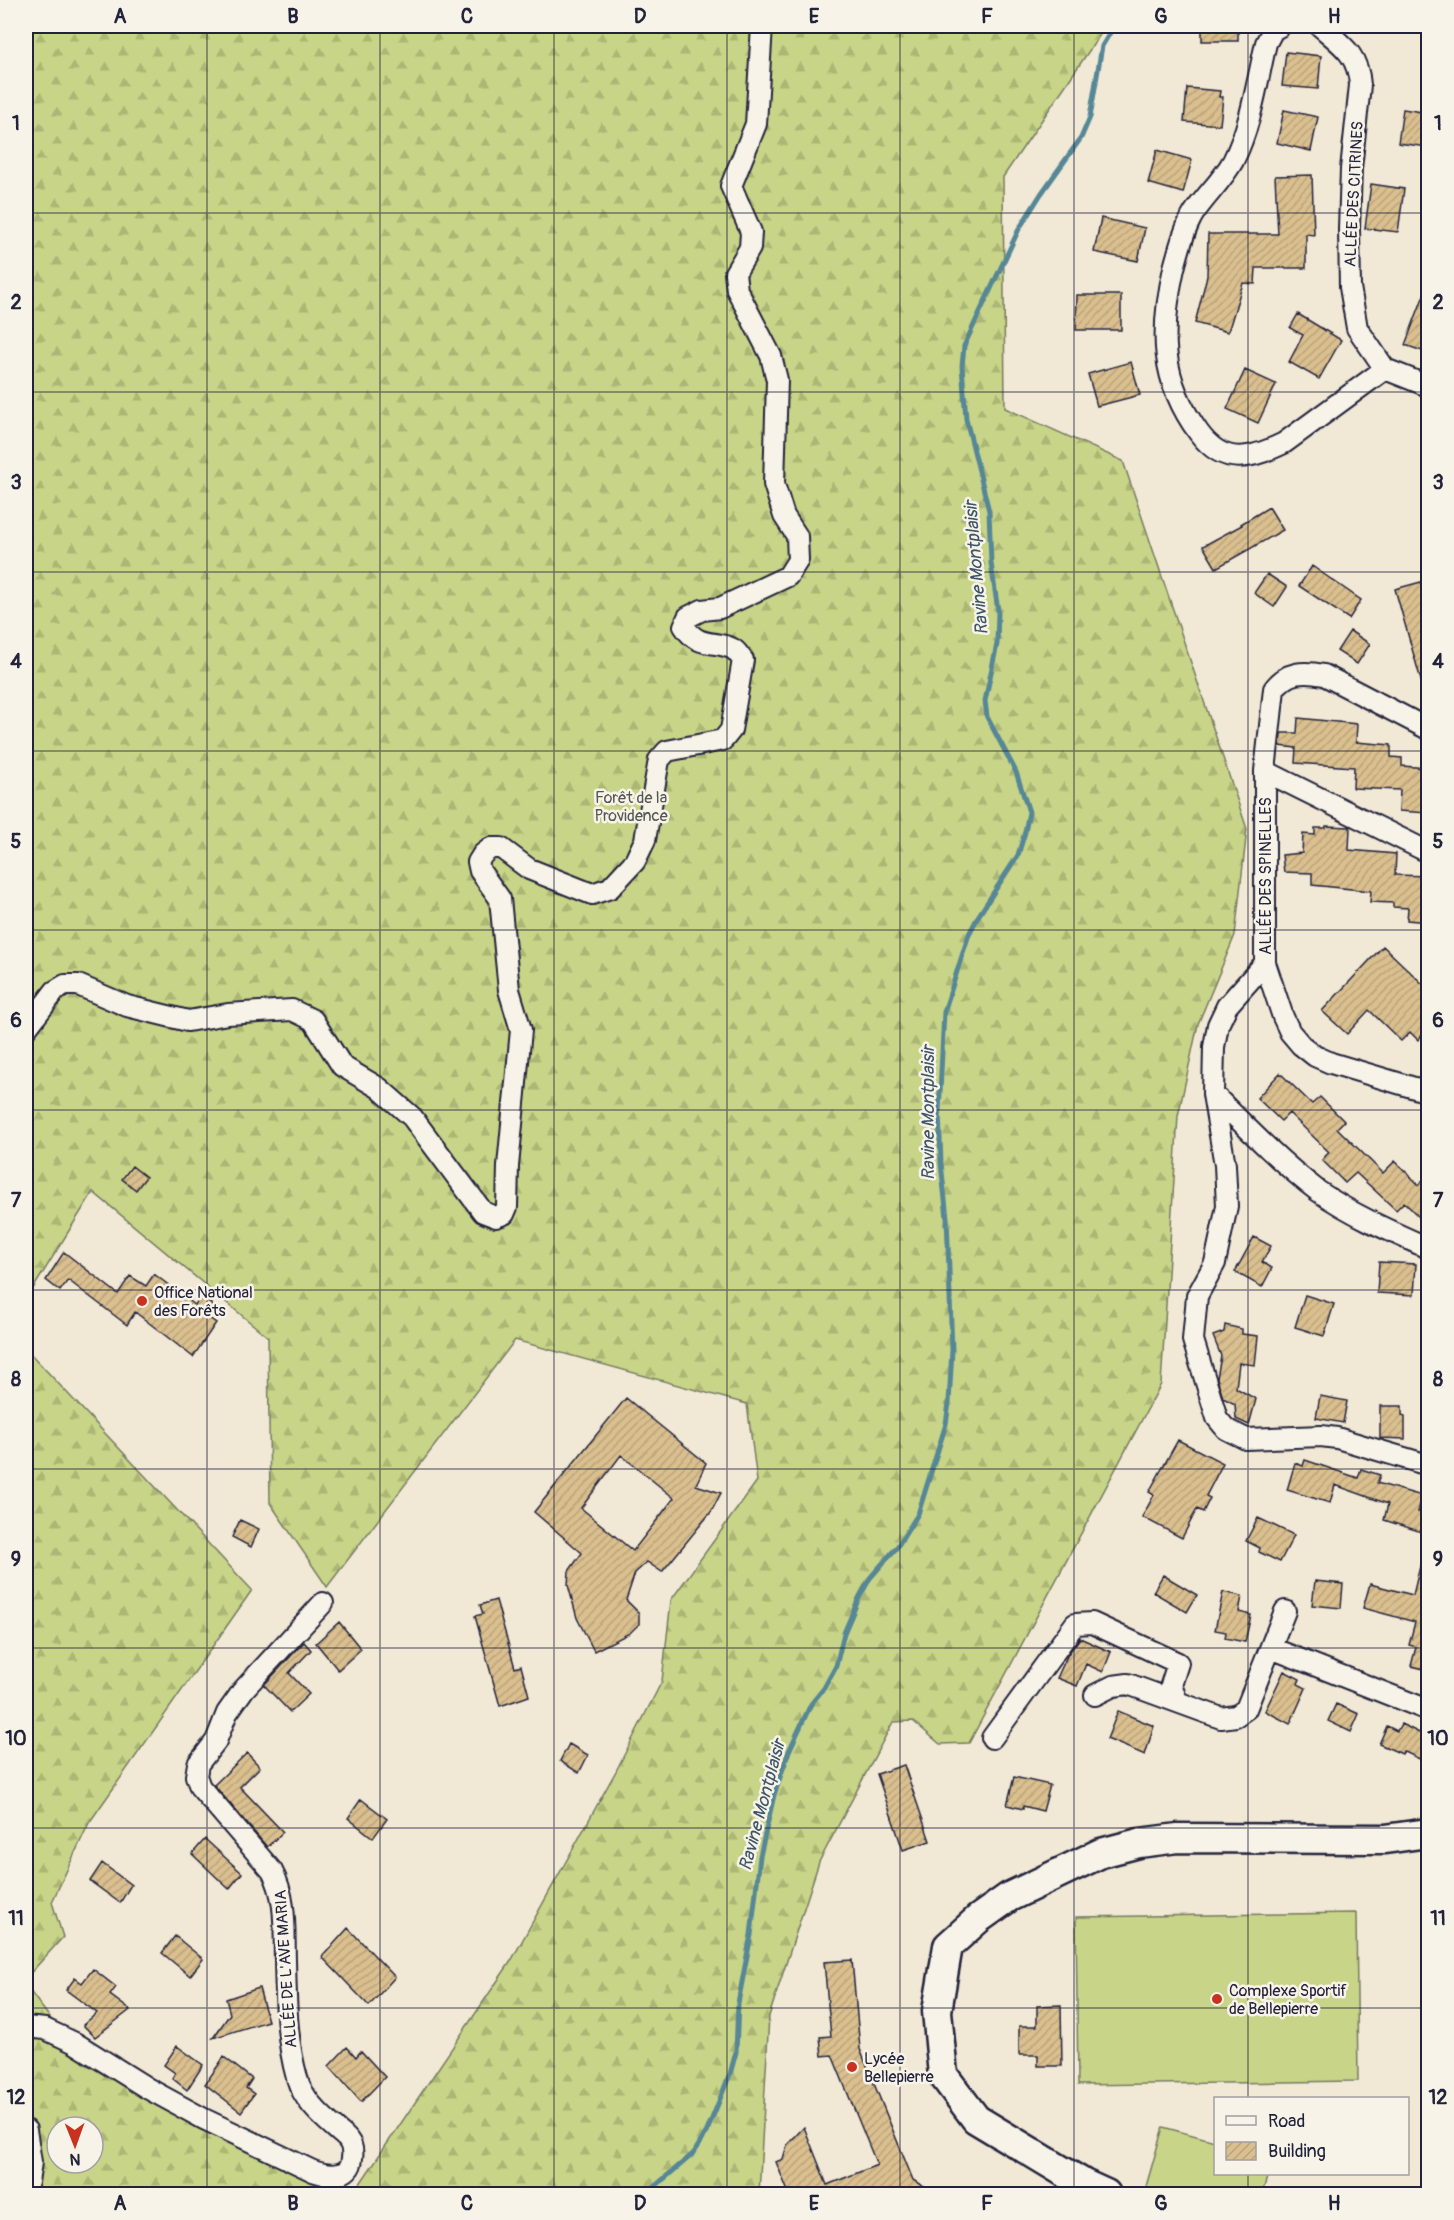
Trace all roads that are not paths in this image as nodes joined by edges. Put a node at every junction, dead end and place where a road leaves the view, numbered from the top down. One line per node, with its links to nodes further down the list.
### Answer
1 (762, 26): 10 (street)
2 (1280, 26): 4 (street)
3 (1320, 26): 4 (street, ALLÉE DES CITRINES)
4 (1385, 369): 5 (street)
5 (1428, 386)
6 (1428, 729): 7 (street, ALLÉE DES SPINELLES)
7 (1265, 771): 8 (street); 9 (street, ALLÉE DES SPINELLES)
8 (1428, 852)
9 (1265, 963): 11 (street); 12 (street, ALLÉE DES SPINELLES)
10 (26, 1029)
11 (1428, 1092)
12 (1213, 1094): 13 (street); 14 (street, ALLÉE DES SPINELLES)
13 (1428, 1248)
14 (1428, 1465)
15 (323, 1603): 23 (street, ALLÉE DE L'AVE MARIA)
16 (1285, 1611): 17 (street)
17 (1271, 1648): 19 (street); 20 (street)
18 (1095, 1695): 19 (street)
19 (1177, 1701): 21 (street)
20 (1428, 1710)
21 (992, 1738)
22 (1428, 1833): 26 (street)
23 (26, 2027)
24 (26, 2130): 25 (street)
25 (26, 2183)
26 (1106, 2194)

